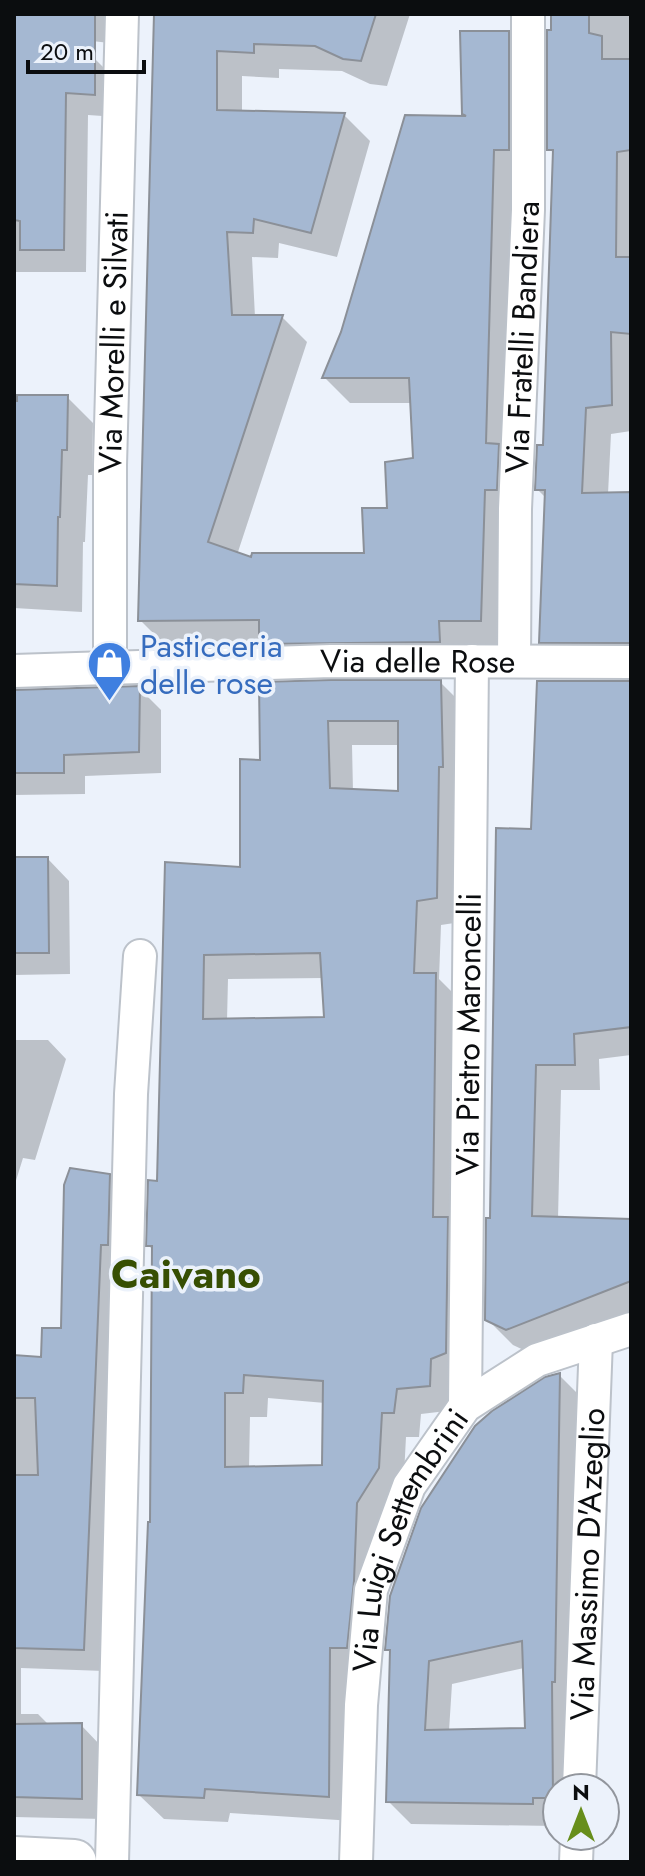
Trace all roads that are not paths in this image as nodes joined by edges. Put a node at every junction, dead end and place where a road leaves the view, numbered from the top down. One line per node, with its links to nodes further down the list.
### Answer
1 (122, 14): 6 (street, Via Morelli e Silvati)
2 (528, 14): 4 (street, Via Fratelli Bandiera)
3 (472, 661): 4 (street, Via delle Rose); 6 (street, Via delle Rose); 11 (street, Via Pietro Maroncelli)
4 (514, 661): 5 (street, Via delle Rose)
5 (631, 662)
6 (110, 670): 7 (street, Via delle Rose)
7 (14, 671)
8 (140, 956): 15 (street)
9 (631, 1329): 10 (street, Via Luigi Settembrini)
10 (596, 1340): 11 (street, Via Luigi Settembrini); 12 (street, Via Massimo D'Azeglio)
11 (465, 1406): 16 (street, Via Luigi Settembrini)
12 (580, 1772)
13 (14, 1859): 14 (main road)
14 (74, 1862)
15 (112, 1862)
16 (356, 1862)

